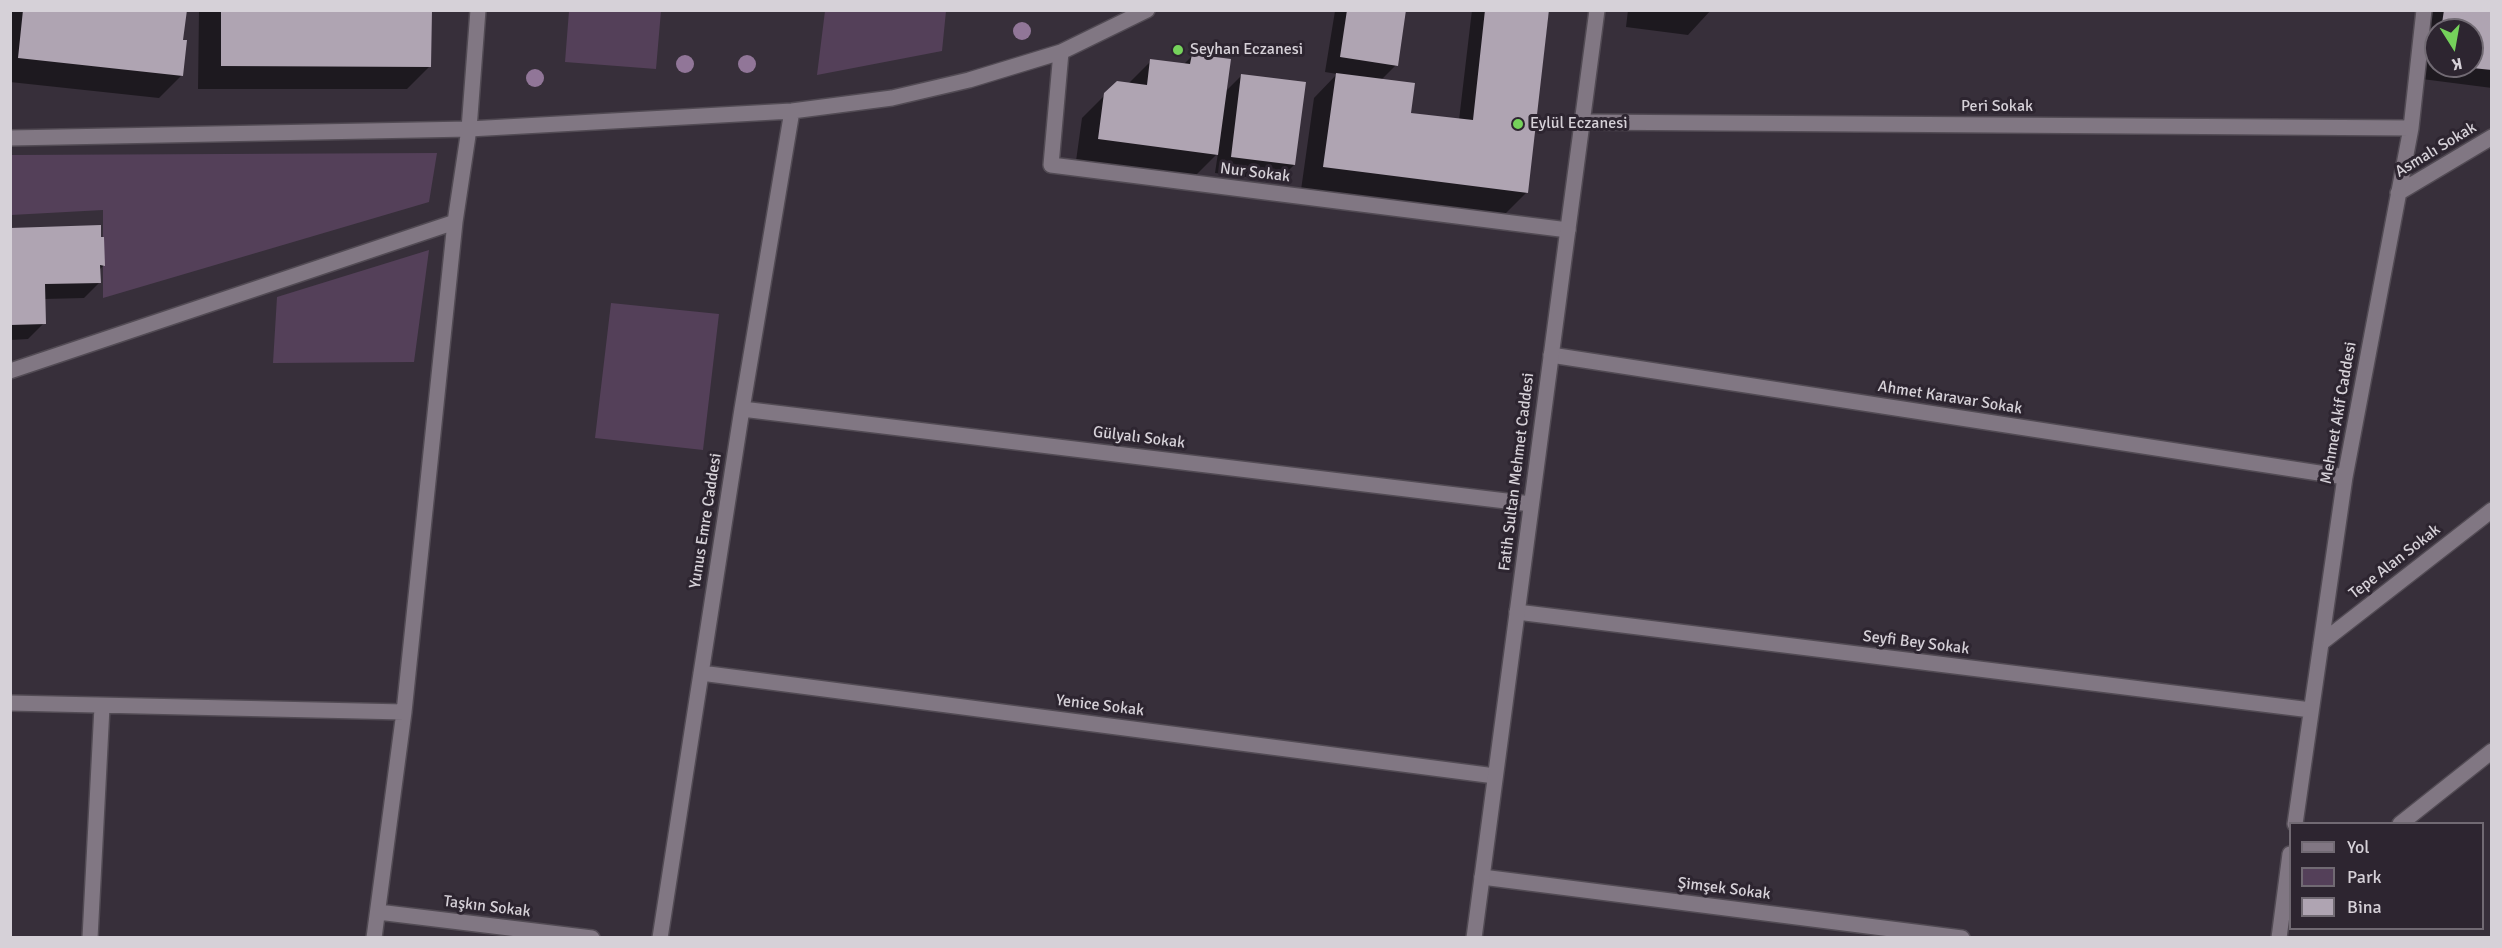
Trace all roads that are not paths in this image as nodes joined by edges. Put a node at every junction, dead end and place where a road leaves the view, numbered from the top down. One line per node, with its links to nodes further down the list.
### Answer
1 (478, 10): 9 (street)
2 (1147, 10): 5 (street)
3 (1597, 10): 7 (street, Fatih Sultan Mehmet Caddesi)
4 (2424, 10): 8 (street, Mehmet Akif Caddesi)
5 (1061, 52): 6 (street); 14 (street, Nur Sokak)
6 (792, 111): 9 (street); 17 (street, Yunus Emre Caddesi)
7 (1582, 122): 8 (street, Peri Sokak); 14 (street, Fatih Sultan Mehmet Caddesi)
8 (2411, 128): 12 (street, Mehmet Akif Caddesi)
9 (469, 129): 11 (street); 13 (street)
10 (2492, 137): 12 (street, Asmalı Sokak)
11 (10, 138)
12 (2398, 193): 18 (street, Mehmet Akif Caddesi)
13 (455, 222): 16 (street); 27 (street)
14 (1568, 230): 15 (street, Fatih Sultan Mehmet Caddesi)
15 (1551, 355): 18 (street, Ahmet Karavar Sokak); 19 (street, Fatih Sultan Mehmet Caddesi)
16 (10, 371)
17 (742, 409): 19 (street, Gülyalı Sokak); 23 (street, Yunus Emre Caddesi)
18 (2344, 477): 22 (street, Mehmet Akif Caddesi)
19 (1531, 504): 21 (street, Fatih Sultan Mehmet Caddesi)
20 (2492, 510): 22 (street, Tepe Alan Sokak)
21 (1517, 612): 26 (street, Seyfi Bey Sokak); 29 (street, Fatih Sultan Mehmet Caddesi)
22 (2321, 643): 26 (street, Mehmet Akif Caddesi)
23 (701, 673): 29 (street, Yenice Sokak); 39 (street, Yunus Emre Caddesi)
24 (10, 703): 25 (street)
25 (102, 707): 27 (street); 36 (street)
26 (2311, 710): 30 (street, Mehmet Akif Caddesi)
27 (404, 712): 34 (street)
28 (2492, 751): 31 (street)
29 (1495, 776): 33 (street, Fatih Sultan Mehmet Caddesi)
30 (2295, 822)
31 (2403, 822)
32 (2289, 869): 35 (street)
33 (1482, 877): 40 (street, Fatih Sultan Mehmet Caddesi); 41 (street, Şimşek Sokak)
34 (378, 912): 37 (street); 38 (street, Taşkın Sokak)
35 (2286, 913): 42 (street)
36 (90, 938)
37 (374, 938)
38 (592, 938)
39 (660, 938)
40 (1474, 938)
41 (1962, 938)
42 (2279, 938)

